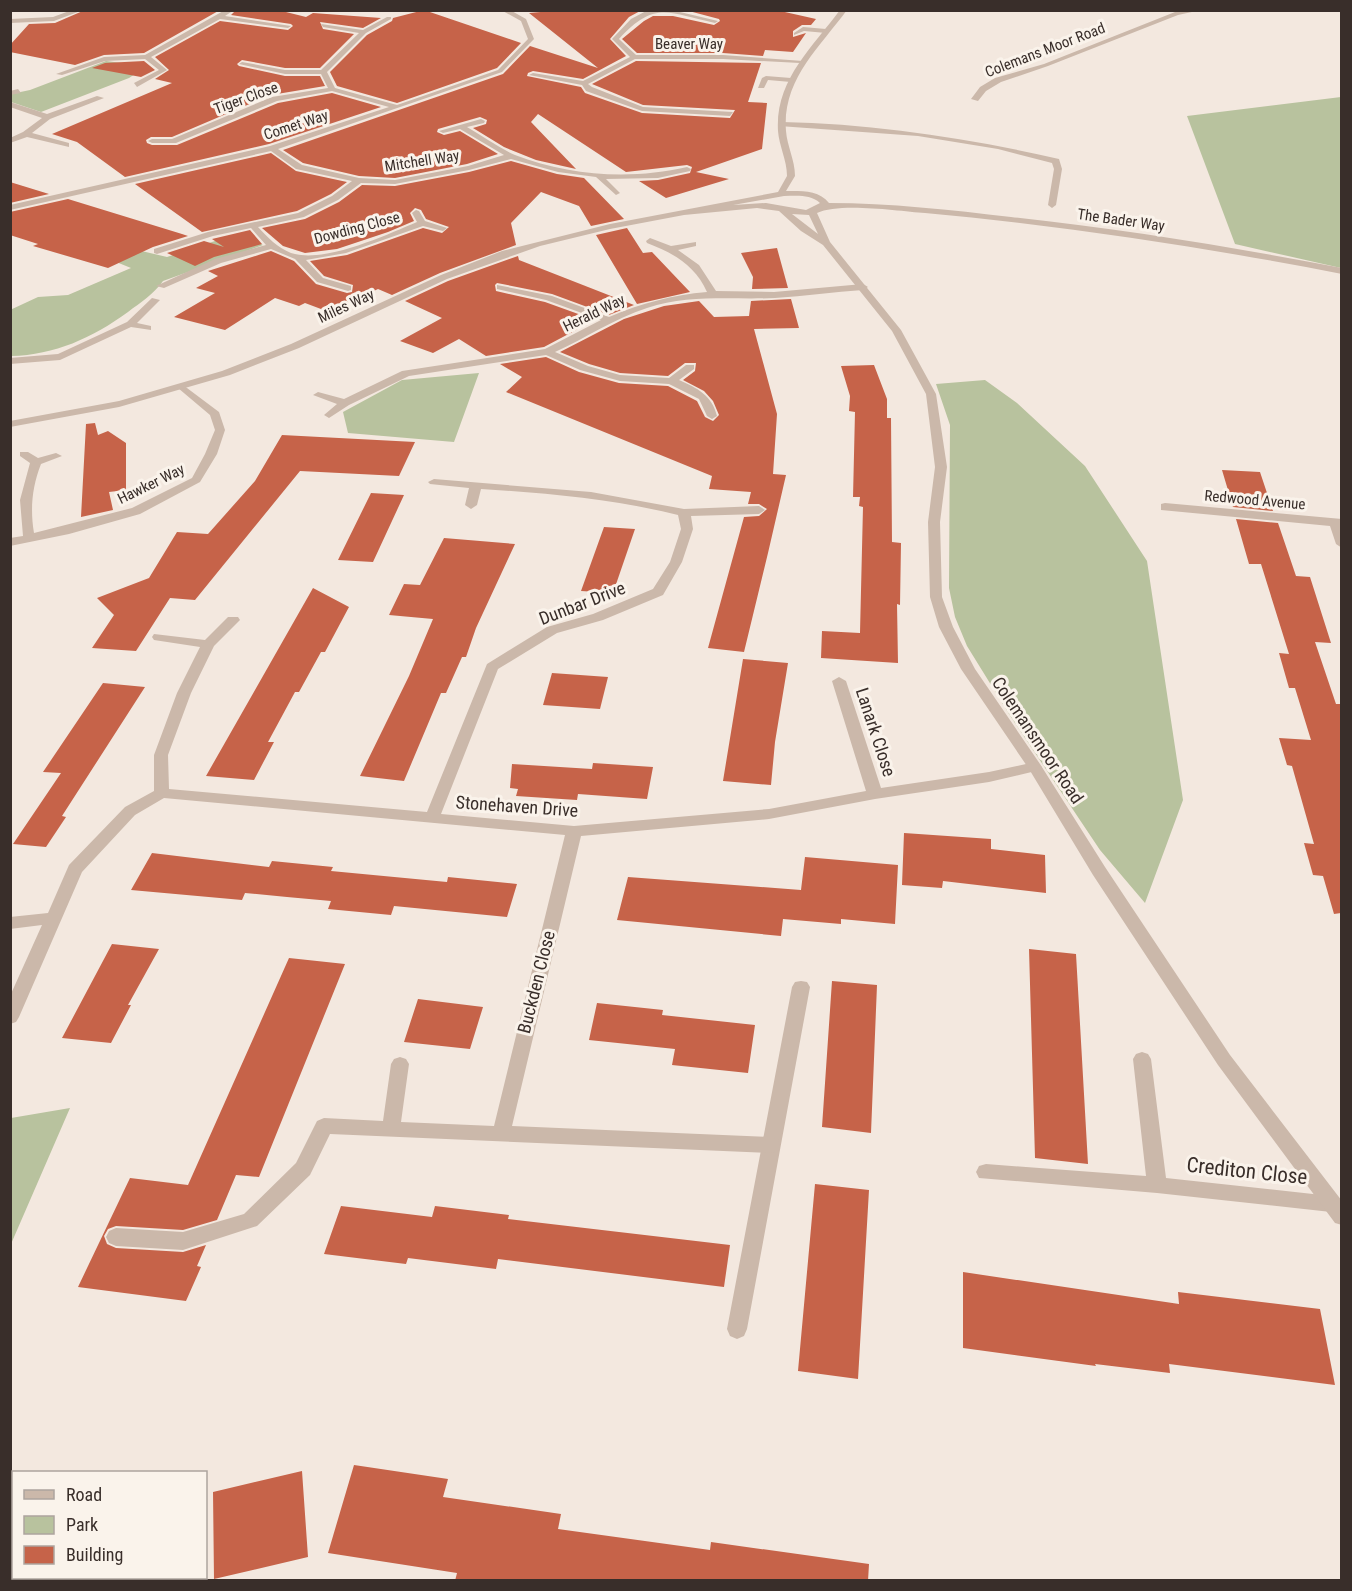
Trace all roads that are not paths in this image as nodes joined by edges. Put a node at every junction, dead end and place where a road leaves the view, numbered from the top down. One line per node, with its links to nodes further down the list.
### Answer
1 (80, 10): 11 (street)
2 (231, 10): 9 (street)
3 (504, 10): 37 (street, Comet Way)
4 (680, 10): 8 (street)
5 (844, 10): 19 (street)
6 (1198, 10): 35 (street, Colemans Moor Road)
7 (650, 11): 8 (street); 23 (street)
8 (671, 12): 12 (street)
9 (220, 17): 15 (street); 22 (street)
10 (389, 18): 16 (street)
11 (10, 21)
12 (715, 21)
13 (810, 21): 18 (street)
14 (323, 25): 20 (street)
15 (288, 26)
16 (376, 26): 17 (street); 20 (street)
17 (385, 28)
18 (803, 28): 19 (street); 21 (street)
19 (826, 31): 24 (street)
20 (364, 32): 27 (street)
21 (796, 34)
22 (147, 57): 28 (street); 32 (street)
23 (634, 57): 24 (street, Beaver Way); 31 (street, Beaver Way)
24 (800, 61): 30 (street)
25 (242, 64): 27 (street, Tiger Close)
26 (770, 70): 30 (street)
27 (323, 72): 33 (street)
28 (60, 74)
29 (533, 75): 31 (street)
30 (791, 80): 41 (street)
31 (584, 83): 38 (street)
32 (137, 85)
33 (332, 89): 37 (street, Tiger Close); 47 (street, Tiger Close)
34 (100, 98): 39 (street)
35 (975, 99)
36 (10, 104): 39 (street)
37 (394, 106): 49 (street, Comet Way)
38 (730, 114)
39 (46, 117): 44 (street)
40 (481, 121): 42 (street, Mitchell Way)
41 (782, 124): 53 (street); 62 (street)
42 (461, 126): 43 (street, Mitchell Way); 51 (street, Mitchell Way)
43 (443, 131)
44 (26, 134): 45 (street); 48 (street)
45 (10, 141)
46 (152, 141): 47 (street, Tiger Close)
47 (172, 141): 50 (street)
48 (66, 145)
49 (272, 148): 57 (street, Mitchell Way); 63 (street, Comet Way)
50 (170, 153)
51 (511, 156): 55 (street, Mitchell Way); 57 (street, Mitchell Way)
52 (617, 166): 56 (street)
53 (791, 168): 59 (street); 60 (street)
54 (687, 169): 56 (street, Mitchell Way)
55 (598, 175): 56 (street, Mitchell Way); 58 (street)
56 (611, 177)
57 (359, 180): 68 (street, Dowding Close)
58 (616, 193)
59 (781, 193): 60 (street, The Bader Way); 61 (street, Miles Way)
60 (818, 199): 65 (street); 77 (street, The Bader Way)
61 (770, 201): 64 (street); 91 (street, Miles Way)
62 (1052, 205)
63 (10, 208)
64 (783, 211): 65 (street); 71 (street, Colemansmoor Road)
65 (812, 211): 71 (street, Colemansmoor Road)
66 (416, 213): 67 (street, Dowding Close)
67 (422, 224): 69 (street, Dowding Close); 76 (street, Dowding Close)
68 (254, 226): 73 (street, Dowding Close); 75 (street, Dowding Close)
69 (443, 228)
70 (650, 241): 74 (street)
71 (826, 243): 80 (street, Colemansmoor Road)
72 (693, 244): 74 (street)
73 (271, 246): 76 (street, Dowding Close); 78 (street)
74 (671, 249): 82 (street)
75 (157, 251)
76 (298, 257): 81 (street, Dowding Close)
77 (1341, 271)
78 (161, 286)
79 (500, 287): 84 (street)
80 (863, 287): 82 (street, Herald Way); 114 (street, Colemansmoor Road)
81 (348, 288)
82 (713, 294): 84 (street, Herald Way)
83 (155, 300): 85 (street)
84 (609, 320): 87 (street, Herald Way)
85 (130, 324): 86 (street); 88 (street)
86 (148, 328)
87 (547, 352): 90 (street); 93 (street, Herald Way)
88 (10, 361)
89 (690, 367): 90 (street)
90 (670, 381): 95 (street)
91 (183, 388): 96 (street, Miles Way); 107 (street, Hawker Way)
92 (318, 395): 93 (street)
93 (345, 403): 94 (street, Herald Way)
94 (329, 415)
95 (712, 416)
96 (10, 424)
97 (24, 454): 99 (street)
98 (56, 456): 99 (street)
99 (36, 462): 107 (street)
100 (434, 482): 101 (street)
101 (476, 485): 102 (street); 105 (street)
102 (471, 505)
103 (1165, 507): 106 (street, Redwood Avenue)
104 (759, 510): 105 (street)
105 (684, 513): 117 (street, Dunbar Drive)
106 (1338, 522): 109 (street)
107 (29, 538): 108 (street, Hawker Way)
108 (10, 542)
109 (1341, 544)
110 (233, 620): 112 (street)
111 (159, 637): 112 (street)
112 (208, 644): 115 (street)
113 (839, 681): 116 (street, Lanark Close)
114 (1035, 767): 116 (street, Stonehaven Drive); 130 (street, Colemansmoor Road)
115 (162, 793): 117 (street, Stonehaven Drive); 119 (street)
116 (875, 794): 118 (street, Stonehaven Drive)
117 (432, 818): 118 (street, Stonehaven Drive)
118 (574, 831): 126 (street, Buckden Close)
119 (52, 918): 120 (street); 122 (street)
120 (10, 923)
121 (801, 987): 127 (street)
122 (10, 1017)
123 (1142, 1059): 129 (street)
124 (400, 1065): 125 (street)
125 (391, 1129): 126 (street); 131 (street)
126 (501, 1134): 127 (street)
127 (771, 1145): 132 (street)
128 (986, 1172): 129 (street, Crediton Close)
129 (1157, 1185): 130 (street, Crediton Close)
130 (1336, 1210)
131 (116, 1237)
132 (737, 1329)

